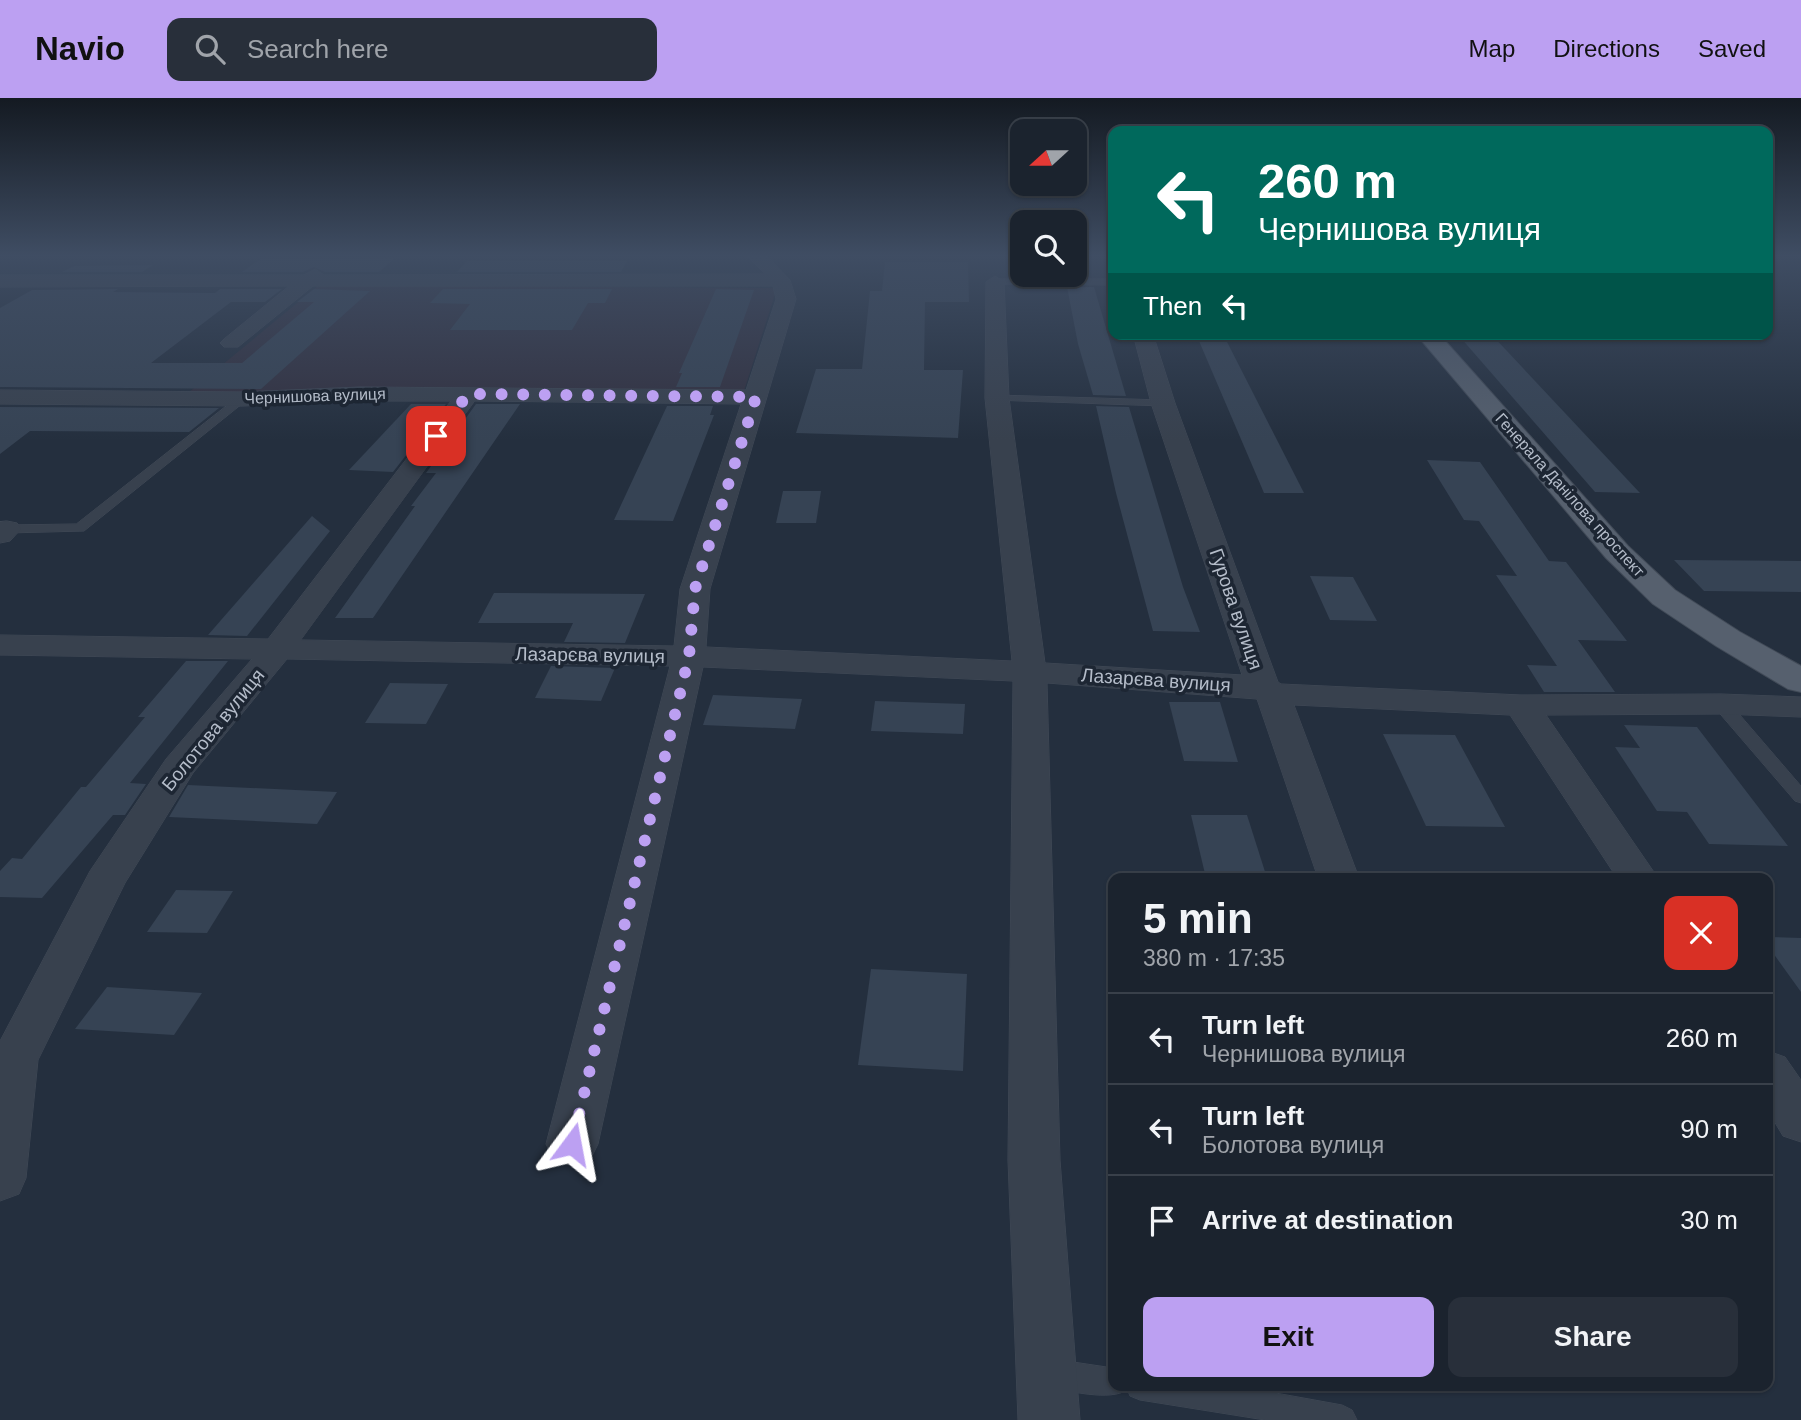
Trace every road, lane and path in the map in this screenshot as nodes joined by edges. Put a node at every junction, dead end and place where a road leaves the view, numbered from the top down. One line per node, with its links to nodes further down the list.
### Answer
1 (264, 317): 6 (street)
2 (781, 317): 9 (street)
3 (996, 317): 10 (street)
4 (1145, 340): 12 (street, Гурова вулиця)
5 (1432, 340): 18 (main road, Генерала Данілова проспект)
6 (232, 343)
7 (468, 394): 9 (street, Чернишова вулиця); 11 (street, Чернишова вулиця); 15 (street, Болотова вулиця)
8 (0, 397): 11 (street, Чернишова вулиця)
9 (756, 397): 16 (street)
10 (998, 398): 12 (lane); 17 (street)
11 (242, 399): 13 (lane)
12 (1163, 404): 19 (street, Гурова вулиця)
13 (2, 531)
14 (0, 645): 15 (street, Лазарєва вулиця)
15 (278, 649): 16 (street, Лазарєва вулиця); 29 (street, Болотова вулиця)
16 (689, 656): 17 (street, Лазарєва вулиця); 28 (street)
17 (1030, 672): 19 (street, Лазарєва вулиця); 30 (street)
18 (1801, 681)
19 (1268, 690): 21 (street, Лазарєва вулиця); 24 (street, Гурова вулиця)
20 (1721, 704): 21 (street, Лазарєва вулиця); 22 (street, Лазарєва вулиця); 23 (lane)
21 (1521, 705): 25 (street)
22 (1801, 707)
23 (1801, 797)
24 (1336, 873)
25 (1635, 873)
26 (1773, 1079): 27 (street)
27 (1801, 1121)
28 (572, 1144)
29 (0, 1178)
30 (1046, 1372): 31 (lane); 33 (street)
31 (1108, 1381)
32 (1173, 1391): 34 (lane)
33 (1049, 1420)
34 (1342, 1420)

